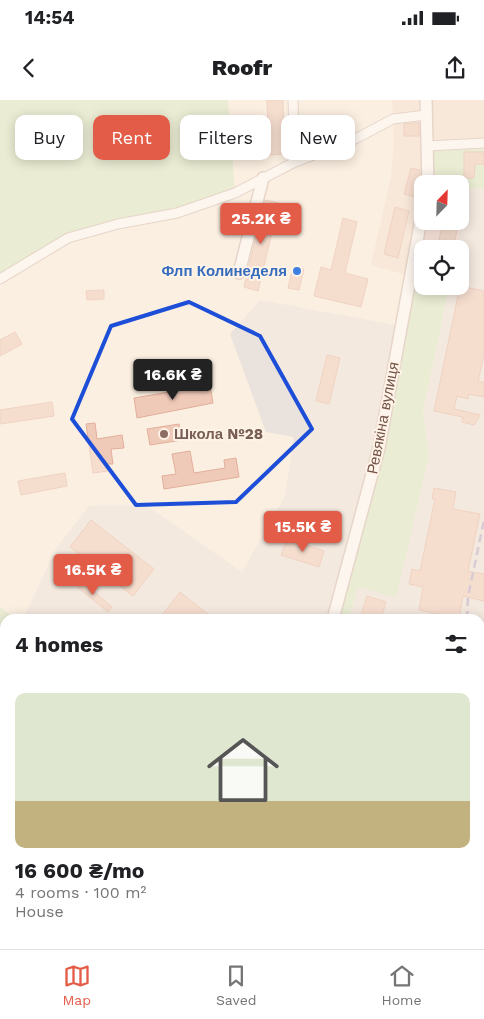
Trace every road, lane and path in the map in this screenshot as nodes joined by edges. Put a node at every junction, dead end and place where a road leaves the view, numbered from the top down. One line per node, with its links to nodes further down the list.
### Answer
1 (293, 100): 6 (street)
2 (426, 100): 3 (street)
3 (426, 115): 5 (street); 6 (street)
4 (484, 143): 5 (street)
5 (428, 146): 7 (street)
6 (295, 162): 8 (street)
7 (428, 175)
8 (263, 178): 10 (street); 11 (street)
9 (419, 230): 12 (street, Ревякіна вулиця)
10 (239, 273)
11 (0, 279)
12 (334, 614)

